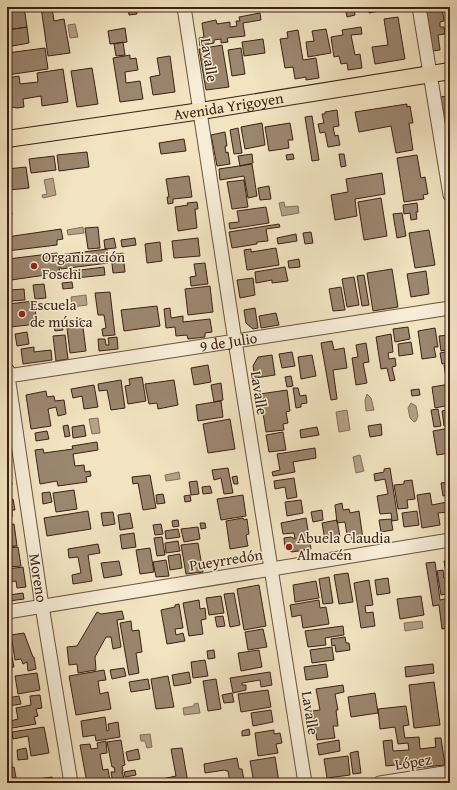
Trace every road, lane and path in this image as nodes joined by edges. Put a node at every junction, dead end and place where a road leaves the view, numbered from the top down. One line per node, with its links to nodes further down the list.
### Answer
1 (184, 7): 5 (street, Lavalle)
2 (419, 7): 4 (street)
3 (450, 71): 4 (main road, Avenida Yrigoyen)
4 (431, 74): 5 (main road, Avenida Yrigoyen); 7 (street)
5 (201, 111): 6 (main road, Avenida Yrigoyen); 9 (street, Lavalle)
6 (7, 139)
7 (450, 195)
8 (450, 308): 9 (street, 9 de Julio)
9 (235, 341): 10 (street, 9 de Julio); 12 (street, Lavalle)
10 (7, 375): 13 (street, Moreno)
11 (450, 540): 12 (street, Pueyrredón)
12 (271, 569): 13 (street, Pueyrredón); 17 (street, Lavalle)
13 (42, 606): 14 (street, Pueyrredón); 16 (street, Moreno)
14 (7, 612)
15 (450, 772): 18 (street, López)
16 (71, 783)
17 (305, 783)
18 (380, 783)

